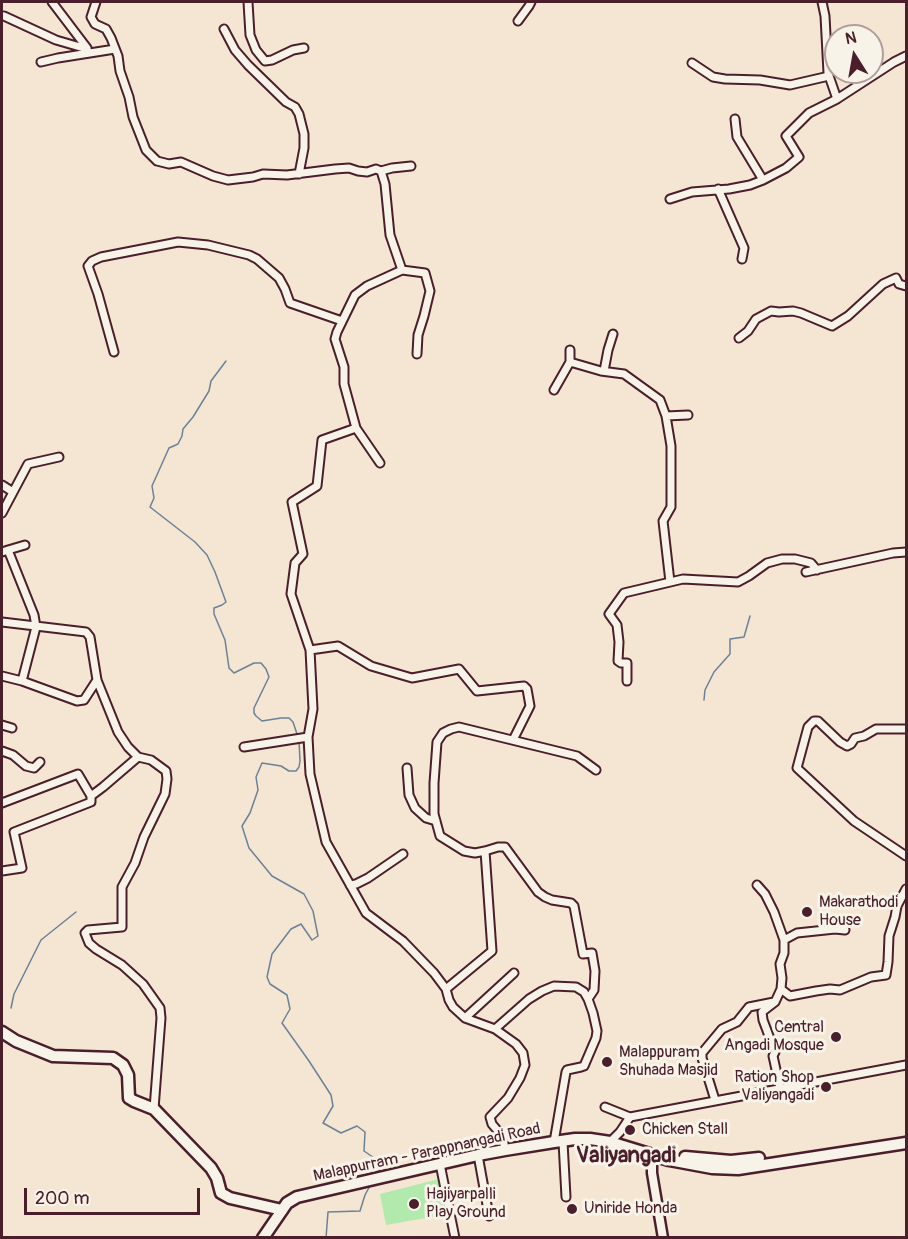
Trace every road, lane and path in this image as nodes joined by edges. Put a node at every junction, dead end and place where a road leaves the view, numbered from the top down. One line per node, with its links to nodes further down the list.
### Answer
1 (52, 2): 12 (street)
2 (96, 2): 11 (street)
3 (248, 2): 10 (street)
4 (531, 2): 7 (street)
5 (822, 2): 8 (street)
6 (4, 16): 12 (street)
7 (518, 21)
8 (824, 24)
9 (224, 29): 22 (street)
10 (304, 48)
11 (116, 49): 12 (street); 22 (street)
12 (89, 51): 14 (street)
13 (906, 56): 18 (street)
14 (41, 62)
15 (692, 63): 16 (street)
16 (824, 77)
17 (832, 84): 18 (street)
18 (837, 99): 23 (street)
19 (735, 119): 23 (street)
20 (411, 166): 21 (street)
21 (381, 171): 22 (street); 27 (street)
22 (299, 174)
23 (763, 180): 24 (street)
24 (718, 189): 25 (street); 26 (street)
25 (669, 199)
26 (742, 260)
27 (402, 270): 29 (street); 34 (street)
28 (906, 286): 31 (street)
29 (342, 321): 33 (street); 40 (street)
30 (613, 334): 36 (street)
31 (739, 338)
32 (570, 350): 35 (street)
33 (114, 352)
34 (417, 354)
35 (570, 362): 36 (street); 37 (street)
36 (604, 371): 39 (street)
37 (554, 390)
38 (688, 415): 39 (street)
39 (666, 416): 51 (street)
40 (356, 428): 42 (street); 54 (street)
41 (59, 457): 44 (street)
42 (380, 463)
43 (2, 485): 44 (street)
44 (13, 492): 45 (street)
45 (2, 513)
46 (25, 545): 47 (street)
47 (5, 551): 53 (street)
48 (906, 552): 49 (street)
49 (817, 570): 50 (street); 51 (street)
50 (806, 572)
51 (670, 582): 58 (street)
52 (2, 622): 53 (street)
53 (36, 627): 56 (street); 57 (street)
54 (310, 650): 62 (street); 63 (street)
55 (2, 676): 57 (street)
56 (97, 680): 57 (street); 66 (street)
57 (22, 681)
58 (627, 681)
59 (2, 725): 60 (street)
60 (12, 728)
61 (906, 729): 75 (street)
62 (305, 738): 64 (street); 77 (street)
63 (513, 740): 69 (street); 72 (street)
64 (244, 747)
65 (2, 751): 67 (street)
66 (138, 757): 70 (street); 94 (street)
67 (40, 762)
68 (407, 768): 72 (street)
69 (596, 770)
70 (91, 796): 71 (street); 76 (street)
71 (2, 803)
72 (436, 821): 73 (street)
73 (485, 851): 83 (street); 85 (street)
74 (403, 854): 77 (street)
75 (906, 856)
76 (2, 871)
77 (350, 885): 83 (street)
78 (757, 885): 81 (street)
79 (906, 889): 84 (street)
80 (845, 930): 81 (street)
81 (784, 940): 84 (street)
82 (514, 973): 87 (street)
83 (446, 989): 87 (street)
84 (781, 989): 86 (street)
85 (588, 999): 88 (street); 97 (street)
86 (775, 1002): 91 (street); 92 (street)
87 (465, 1018): 88 (street)
88 (495, 1029): 100 (street)
89 (2, 1032): 94 (main road)
90 (906, 1065): 91 (street)
91 (780, 1088): 92 (street)
92 (716, 1100): 95 (street)
93 (605, 1107): 95 (street)
94 (154, 1109): 105 (main road)
95 (630, 1117): 98 (street)
96 (906, 1136): 101 (main road, Malappurram - Parappnangadi Road)
97 (559, 1142): 98 (main road, Malappurram - Parappnangadi Road); 100 (main road, Malappurram - Parappnangadi Road); 104 (street)
98 (610, 1142): 101 (main road, Malappurram - Parappnangadi Road)
99 (906, 1143): 101 (main road, Malappurram - Parappnangadi Road)
100 (505, 1150): 102 (main road, Malappurram - Parappnangadi Road)
101 (652, 1154): 109 (street)
102 (478, 1155): 103 (main road, Malappurram - Parappnangadi Road); 106 (street)
103 (440, 1164): 105 (main road, Malappurram - Parappnangadi Road); 108 (street)
104 (566, 1197)
105 (282, 1210): 107 (main road, Malappurram - Parappnangadi Road)
106 (489, 1216)
107 (263, 1238)
108 (455, 1238)
109 (663, 1238)

